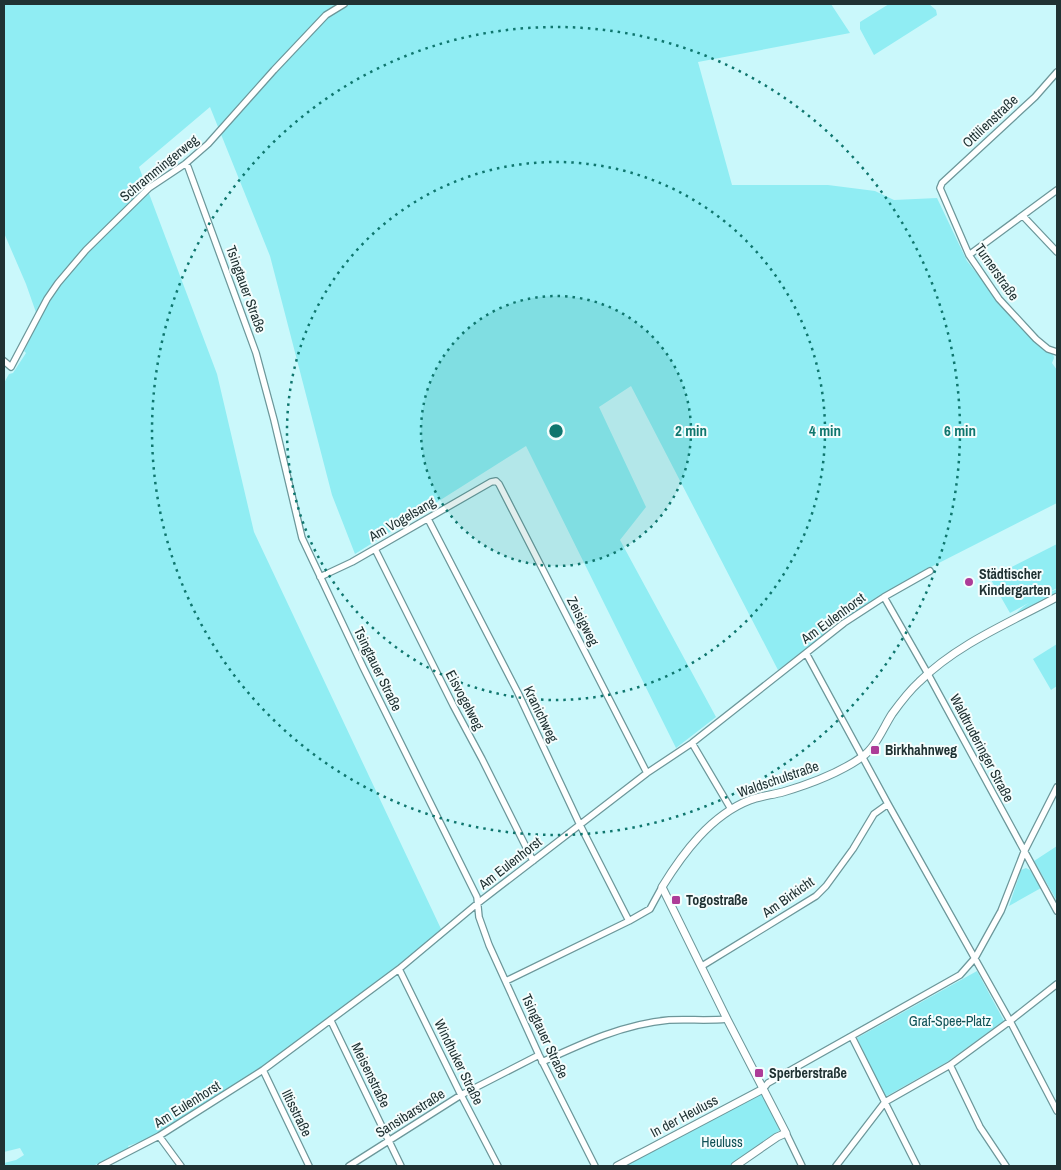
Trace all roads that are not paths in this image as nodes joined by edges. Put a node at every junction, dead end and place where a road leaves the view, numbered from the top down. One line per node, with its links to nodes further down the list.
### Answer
1 (344, 4): 3 (street, Schrammingerweg)
2 (1057, 72): 4 (street, Ottilienstraße)
3 (185, 164): 10 (street, Schrammingerweg); 15 (street, Tsingtauer Straße)
4 (940, 188): 8 (street, Turnerstraße)
5 (1057, 190): 6 (street)
6 (1023, 216): 7 (street); 8 (street)
7 (1057, 252)
8 (969, 255): 9 (street, Turnerstraße)
9 (1057, 352)
10 (4, 361)
11 (496, 481): 12 (street, Am Vogelsang); 22 (street, Zeisigweg)
12 (428, 519): 13 (street, Am Vogelsang); 26 (street, Kranichweg)
13 (376, 549): 15 (street, Am Vogelsang); 28 (street, Eisvogelweg)
14 (930, 571): 16 (street, Am Eulenhorst)
15 (320, 578): 30 (street, Tsingtauer Straße)
16 (884, 597): 18 (street, Am Eulenhorst); 19 (street, Waldtruderinger Straße)
17 (1057, 597): 19 (street, Waldschulstraße)
18 (806, 652): 20 (street, Am Eulenhorst); 21 (street)
19 (928, 674): 21 (street, Waldschulstraße); 27 (street, Waldtruderinger Straße)
20 (692, 743): 22 (street, Am Eulenhorst); 25 (street)
21 (863, 756): 24 (street); 25 (street, Waldschulstraße)
22 (647, 774): 26 (street, Am Eulenhorst)
23 (1057, 788): 27 (street)
24 (888, 804): 33 (street); 34 (street, Am Birkicht)
25 (731, 810): 29 (street, Waldschulstraße)
26 (580, 825): 28 (street, Am Eulenhorst); 32 (street, Kranichweg)
27 (1024, 852): 31 (street, Waldtruderinger Straße); 33 (street)
28 (533, 861): 30 (street, Am Eulenhorst)
29 (662, 887): 32 (street, Waldschulstraße); 34 (street)
30 (478, 903): 35 (street, Am Eulenhorst); 36 (street, Tsingtauer Straße)
31 (1057, 912)
32 (628, 921): 36 (street, Waldschulstraße)
33 (975, 958): 40 (street); 41 (street)
34 (702, 966): 38 (street)
35 (399, 969): 39 (street, Am Eulenhorst); 46 (street, Windhuker Straße)
36 (506, 981): 42 (street, Tsingtauer Straße)
37 (1057, 984): 40 (street)
38 (727, 1019): 42 (street, Sansibarstraße); 45 (street)
39 (331, 1021): 44 (street, Am Eulenhorst); 51 (street, Meisenstraße)
40 (1010, 1021): 43 (street); 48 (street)
41 (852, 1037): 45 (street); 47 (street)
42 (540, 1058): 46 (street, Sansibarstraße); 58 (street, Tsingtauer Straße)
43 (950, 1065): 47 (street); 64 (street)
44 (262, 1070): 50 (street, Am Eulenhorst); 54 (street, Iltisstraße)
45 (763, 1089): 49 (street); 59 (street, In der Heuluss)
46 (461, 1095): 51 (street, Sansibarstraße); 57 (street, Windhuker Straße)
47 (885, 1102): 62 (street); 63 (street)
48 (1057, 1111)
49 (786, 1133): 60 (street); 61 (street)
50 (159, 1136): 52 (street, Am Eulenhorst); 53 (street)
51 (389, 1142): 55 (street, Sansibarstraße); 56 (street, Meisenstraße)
52 (101, 1166)
53 (181, 1166)
54 (309, 1166)
55 (349, 1166)
56 (401, 1166)
57 (498, 1166)
58 (596, 1166)
59 (617, 1166)
60 (735, 1166)
61 (802, 1166)
62 (836, 1166)
63 (916, 1166)
64 (1006, 1166)

